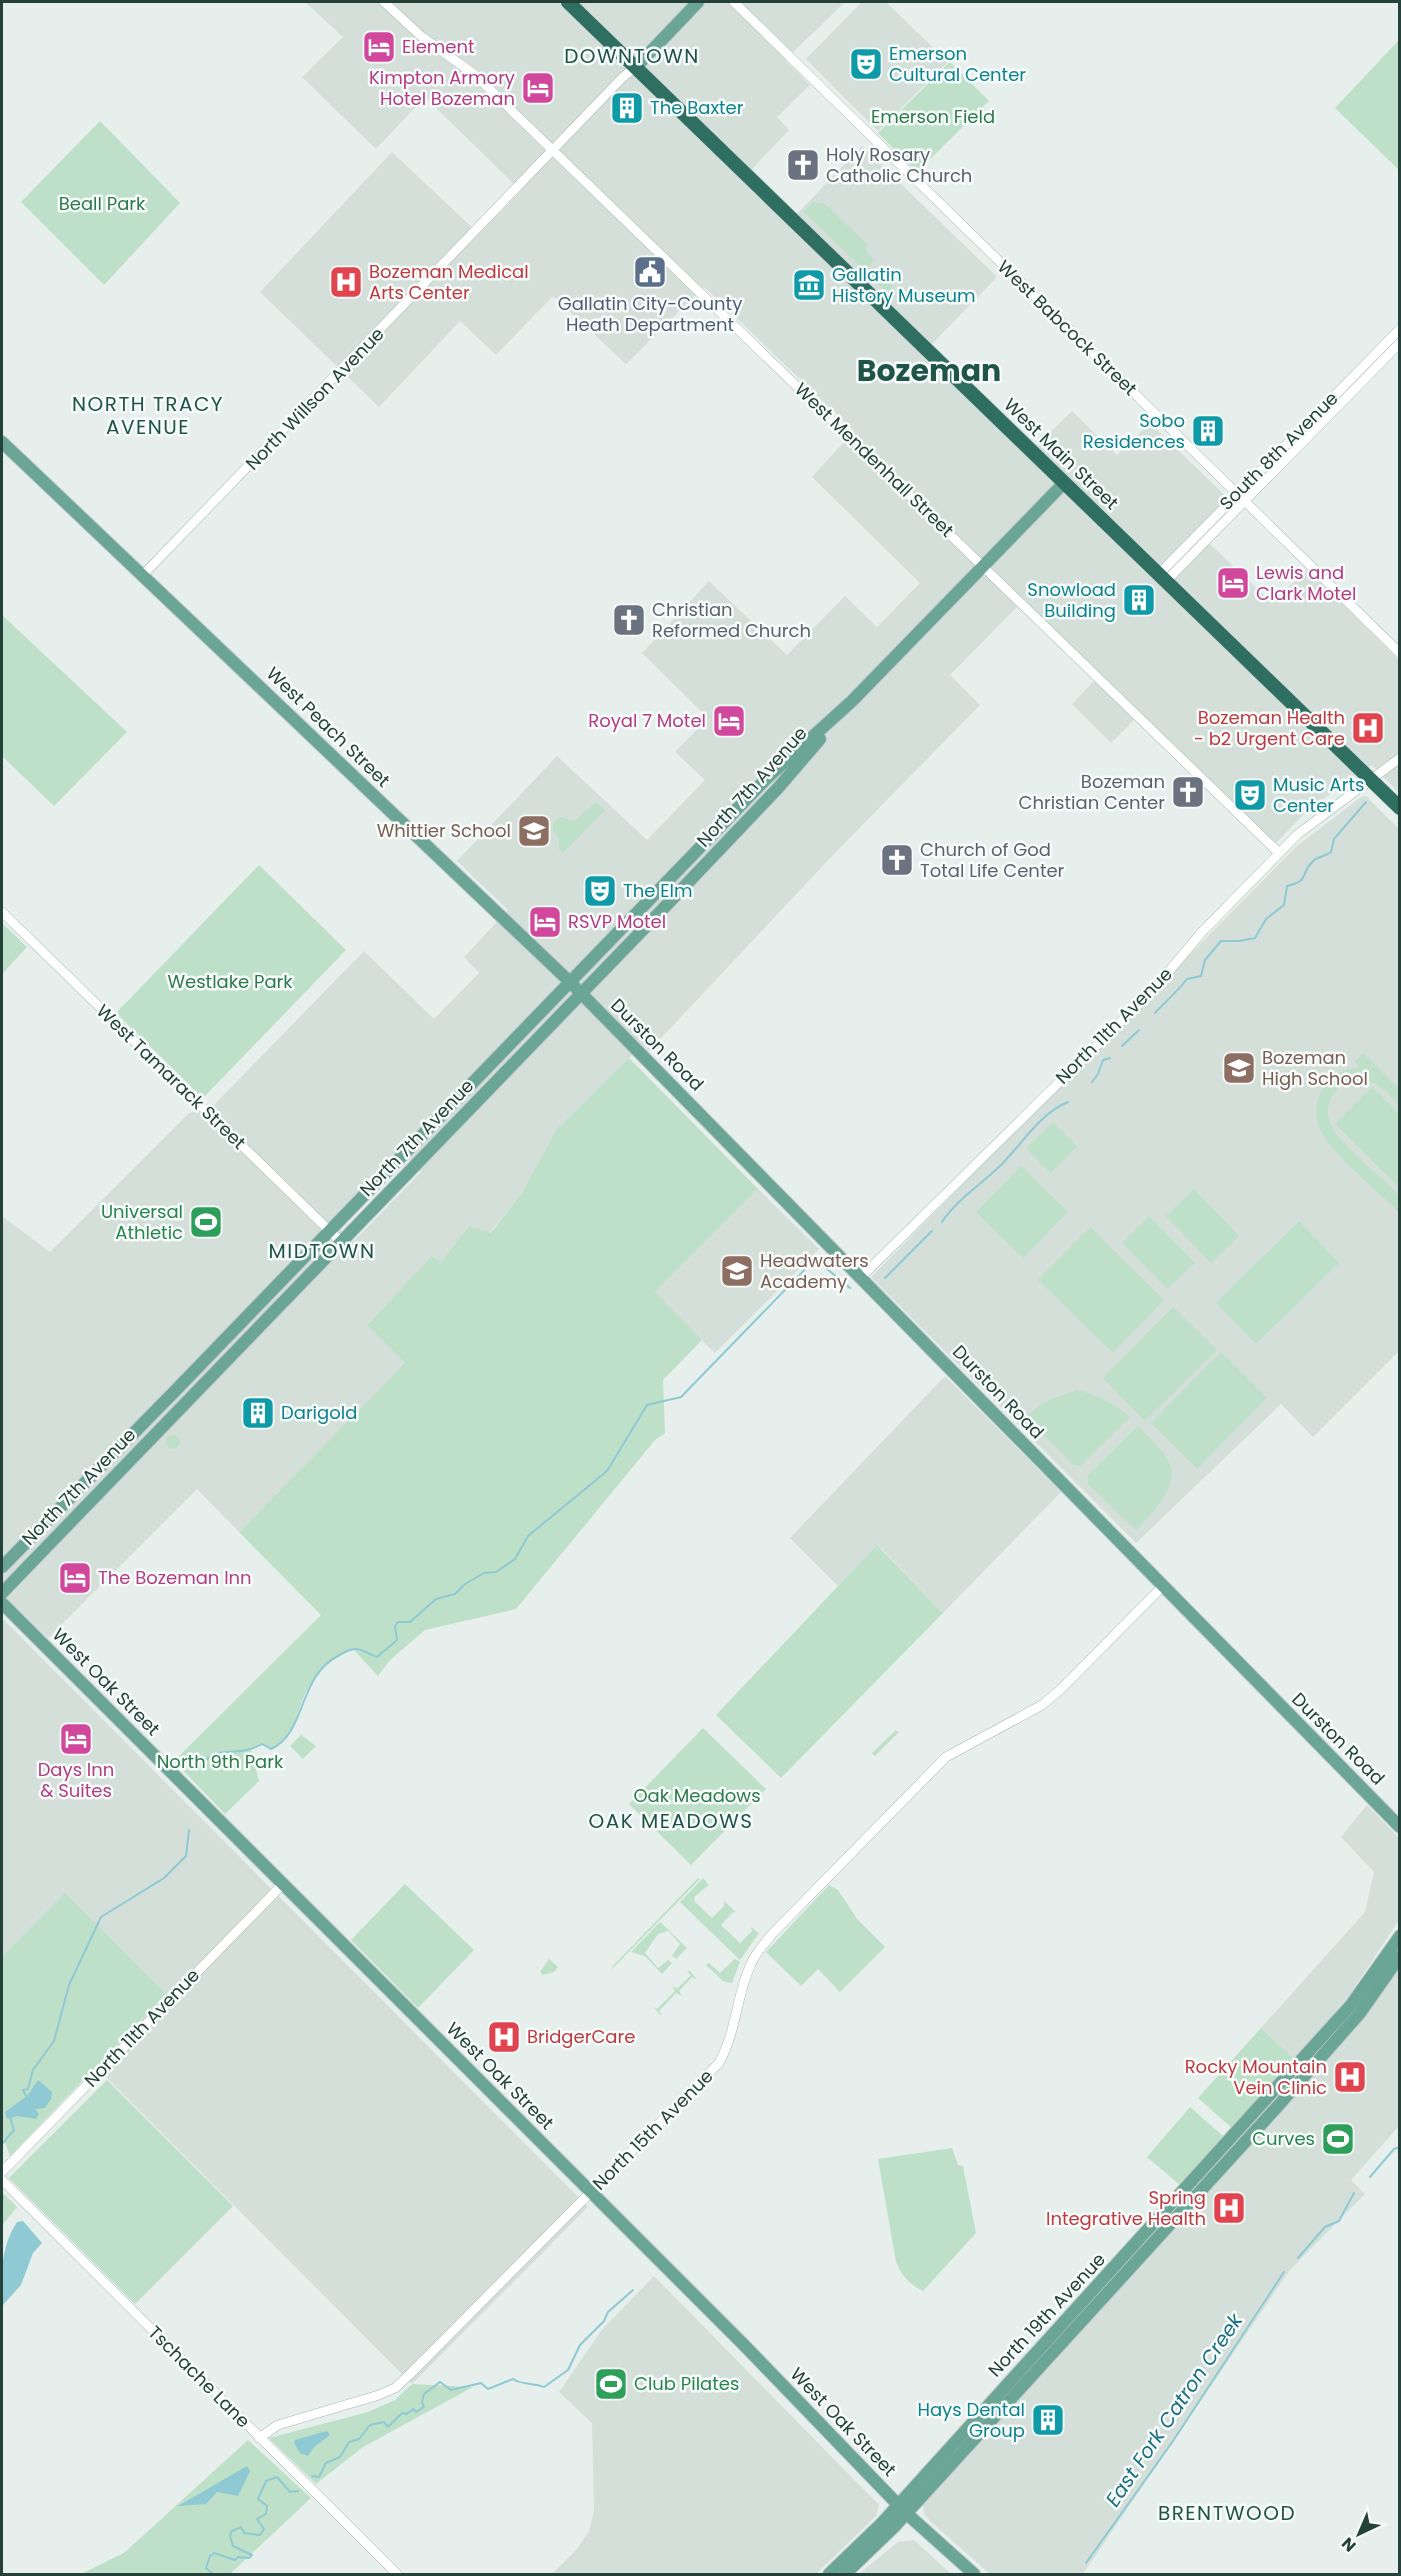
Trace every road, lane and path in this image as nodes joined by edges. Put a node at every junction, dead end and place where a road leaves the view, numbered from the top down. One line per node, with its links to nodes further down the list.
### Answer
1 (384, 2): 6 (street, West Mendenhall Street)
2 (568, 2): 5 (highway, West Main Street)
3 (698, 2): 5 (main road)
4 (734, 2): 11 (street, West Babcock Street)
5 (636, 67): 6 (street, North Willson Avenue); 10 (highway, West Main Street)
6 (554, 151): 13 (street, West Mendenhall Street); 14 (street, North Willson Avenue)
7 (1400, 329): 11 (street, South 8th Avenue)
8 (1400, 344): 12 (street, South 8th Avenue)
9 (2, 442): 14 (main road, West Peach Street)
10 (1064, 483): 13 (main road, North 7th Avenue); 15 (highway, West Main Street)
11 (1236, 494): 12 (street, West Babcock Street); 15 (street, South 8th Avenue)
12 (1244, 502): 15 (street, South 8th Avenue); 16 (street, West Babcock Street)
13 (983, 567): 17 (main road, North 7th Avenue); 21 (street, West Mendenhall Street)
14 (143, 575): 23 (main road, West Peach Street)
15 (1162, 577): 19 (highway, West Main Street)
16 (1400, 653)
17 (852, 701): 23 (main road, North 7th Avenue); 24 (main road, North 7th Avenue)
18 (1400, 758): 19 (street, North 11th Avenue)
19 (1370, 780): 20 (highway, West Main Street); 21 (street, North 11th Avenue)
20 (1400, 808)
21 (1279, 854): 27 (street, North 11th Avenue)
22 (2, 912): 25 (street, West Tamarack Street)
23 (570, 982): 24 (main road, Durston Road); 25 (main road, North 7th Avenue)
24 (582, 994): 26 (main road, North 7th Avenue); 27 (main road, Durston Road)
25 (329, 1230): 26 (street, West Tamarack Street); 28 (main road, North 7th Avenue)
26 (341, 1242): 30 (main road, North 7th Avenue)
27 (860, 1278): 29 (main road, Durston Road)
28 (2, 1567)
29 (1163, 1586): 32 (main road, Durston Road); 38 (street, North 15th Avenue)
30 (2, 1593)
31 (2, 1603): 33 (main road, West Oak Street)
32 (1400, 1827)
33 (283, 1884): 36 (street, North 11th Avenue); 38 (main road, West Oak Street)
34 (1400, 1936): 40 (main road, North 19th Avenue)
35 (1400, 1956): 40 (main road, North 19th Avenue)
36 (2, 2172)
37 (2, 2180): 39 (street, Tschache Lane)
38 (591, 2193): 39 (street, North 15th Avenue); 40 (main road, West Oak Street)
39 (259, 2438): 41 (street, Tschache Lane)
40 (902, 2509): 42 (main road, North 19th Avenue); 43 (main road, North 19th Avenue); 44 (main road, West Oak Street)
41 (397, 2574)
42 (828, 2574)
43 (845, 2574)
44 (974, 2574)

